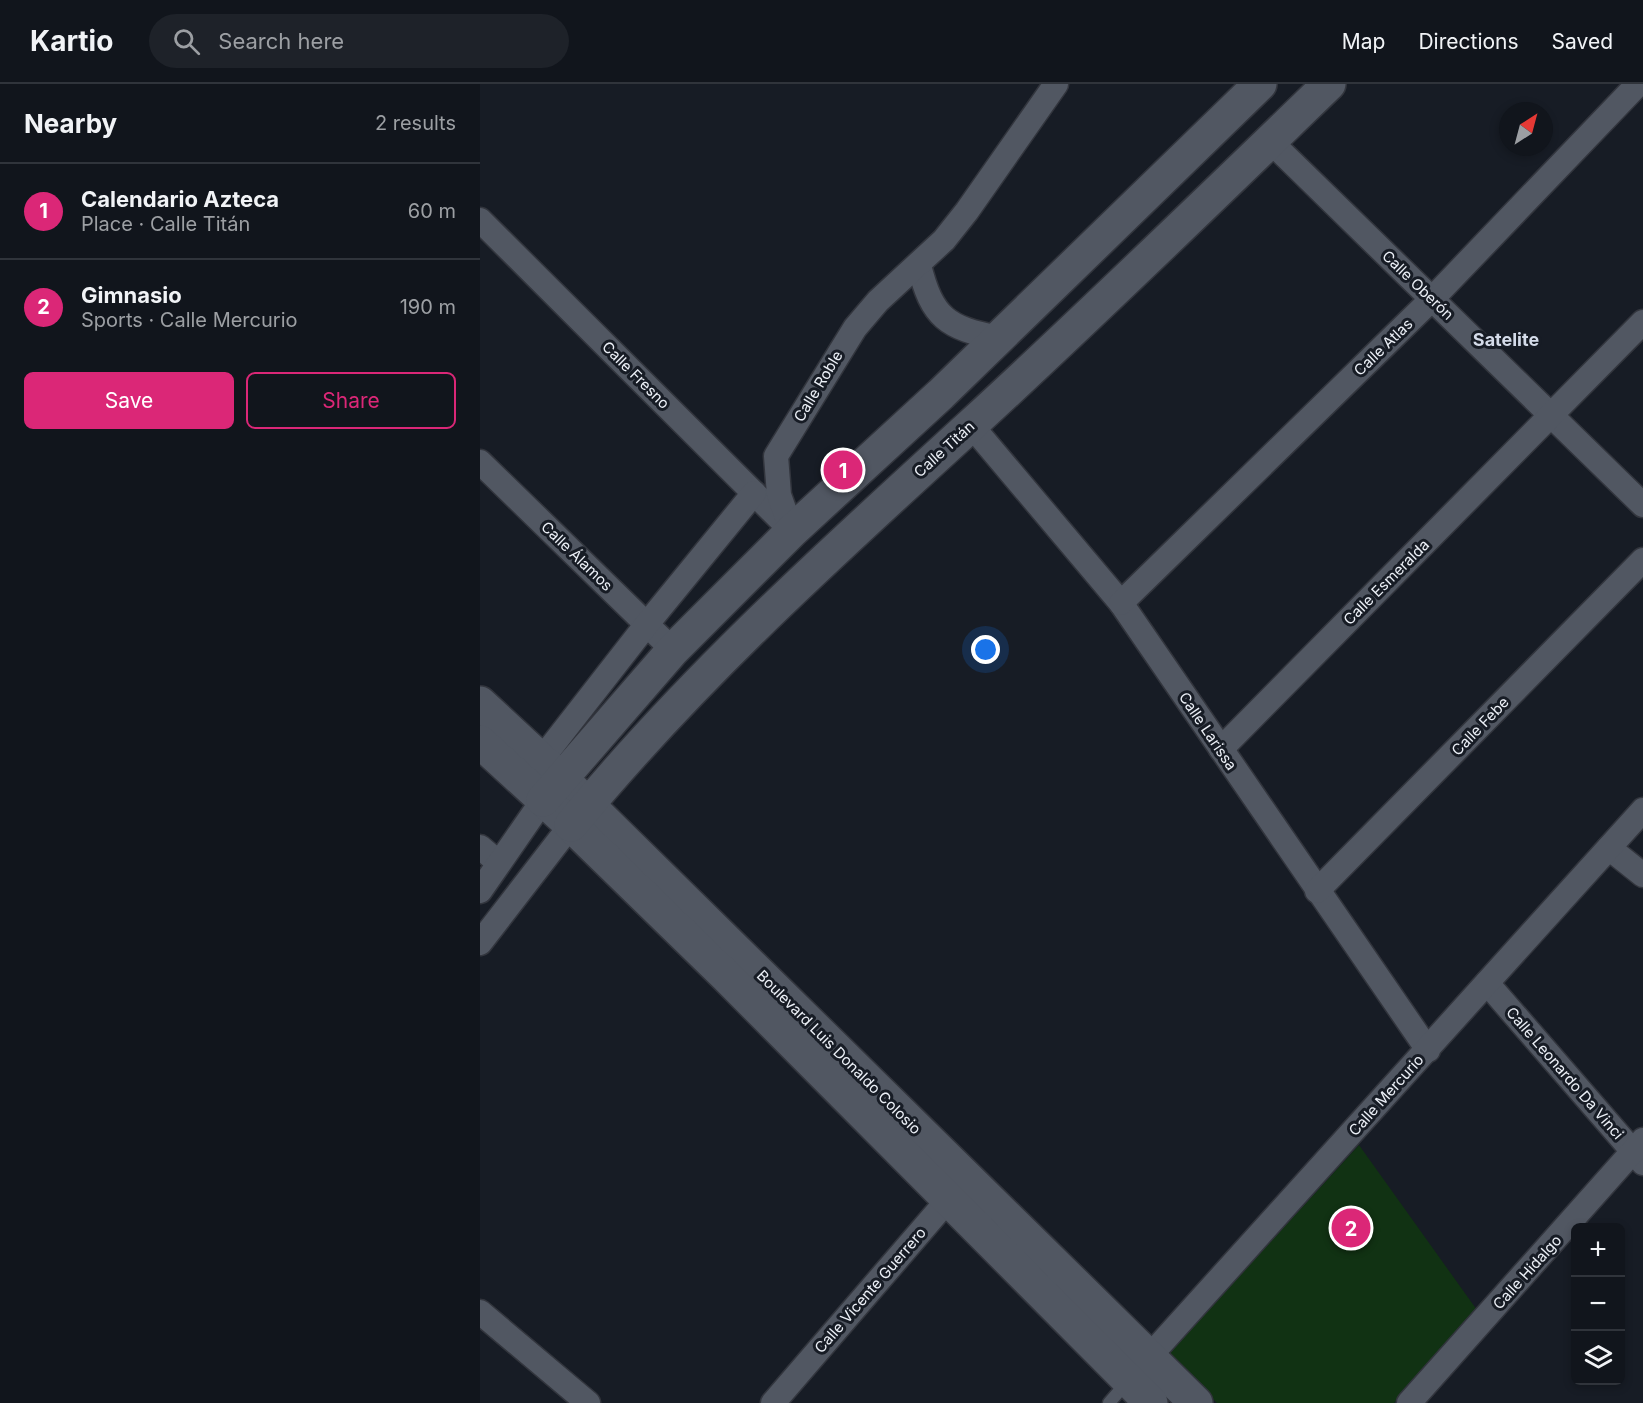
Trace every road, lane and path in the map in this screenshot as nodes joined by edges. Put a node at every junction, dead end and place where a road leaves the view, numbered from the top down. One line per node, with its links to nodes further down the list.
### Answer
1 (1056, 84): 7 (street, Calle Roble)
2 (1260, 84): 10 (main road)
3 (1329, 84): 5 (main road, Calle Titán)
4 (1638, 84): 8 (street, Calle Atlas)
5 (1270, 141): 8 (street, Calle Oberón); 12 (main road, Calle Titán)
6 (480, 220): 14 (street, Calle Fresno)
7 (919, 265): 10 (street); 16 (street, Calle Roble)
8 (1432, 298): 11 (street, Calle Oberón); 18 (street, Calle Atlas)
9 (1643, 322): 11 (street, Calle Esmeralda)
10 (999, 338): 16 (main road)
11 (1551, 415): 15 (street, Calle Oberón); 23 (street, Calle Esmeralda)
12 (971, 425): 18 (street, Calle Larissa); 26 (main road, Calle Titán)
13 (480, 462): 19 (street, Calle Álamos)
14 (754, 493): 16 (street, Calle Fresno); 19 (street)
15 (1643, 505)
16 (792, 531): 20 (main road)
17 (1643, 560): 32 (street, Calle Febe)
18 (1121, 603): 23 (street, Calle Larissa)
19 (647, 624): 20 (street, Calle Álamos); 24 (street)
20 (673, 650): 24 (main road)
21 (480, 703): 24 (main road, Boulevard Luis Donaldo Colosio)
22 (480, 741): 24 (main road, Boulevard Luis Donaldo Colosio)
23 (1221, 749): 32 (street, Calle Larissa)
24 (549, 780): 26 (main road, Boulevard Luis Donaldo Colosio); 29 (street)
25 (1643, 810): 28 (street, Calle Mercurio)
26 (579, 815): 33 (street); 37 (main road, Boulevard Luis Donaldo Colosio)
27 (480, 847): 29 (street)
28 (1609, 848): 30 (street); 34 (street, Calle Mercurio)
29 (499, 863): 31 (street)
30 (1643, 876)
31 (480, 891)
32 (1317, 891): 35 (street, Calle Larissa)
33 (480, 943)
34 (1488, 983): 35 (street, Calle Mercurio); 36 (street, Calle Leonardo Da Vinci)
35 (1428, 1050): 39 (street, Calle Mercurio)
36 (1640, 1152): 44 (street, Calle Hidalgo)
37 (957, 1189): 39 (main road, Boulevard Luis Donaldo Colosio); 41 (street, Calle Vicente Guerrero)
38 (480, 1312): 40 (street)
39 (1129, 1380): 42 (main road, Boulevard Luis Donaldo Colosio); 43 (main road, Boulevard Luis Donaldo Colosio)
40 (588, 1403)
41 (773, 1403)
42 (1151, 1403)
43 (1196, 1403)
44 (1409, 1403)

